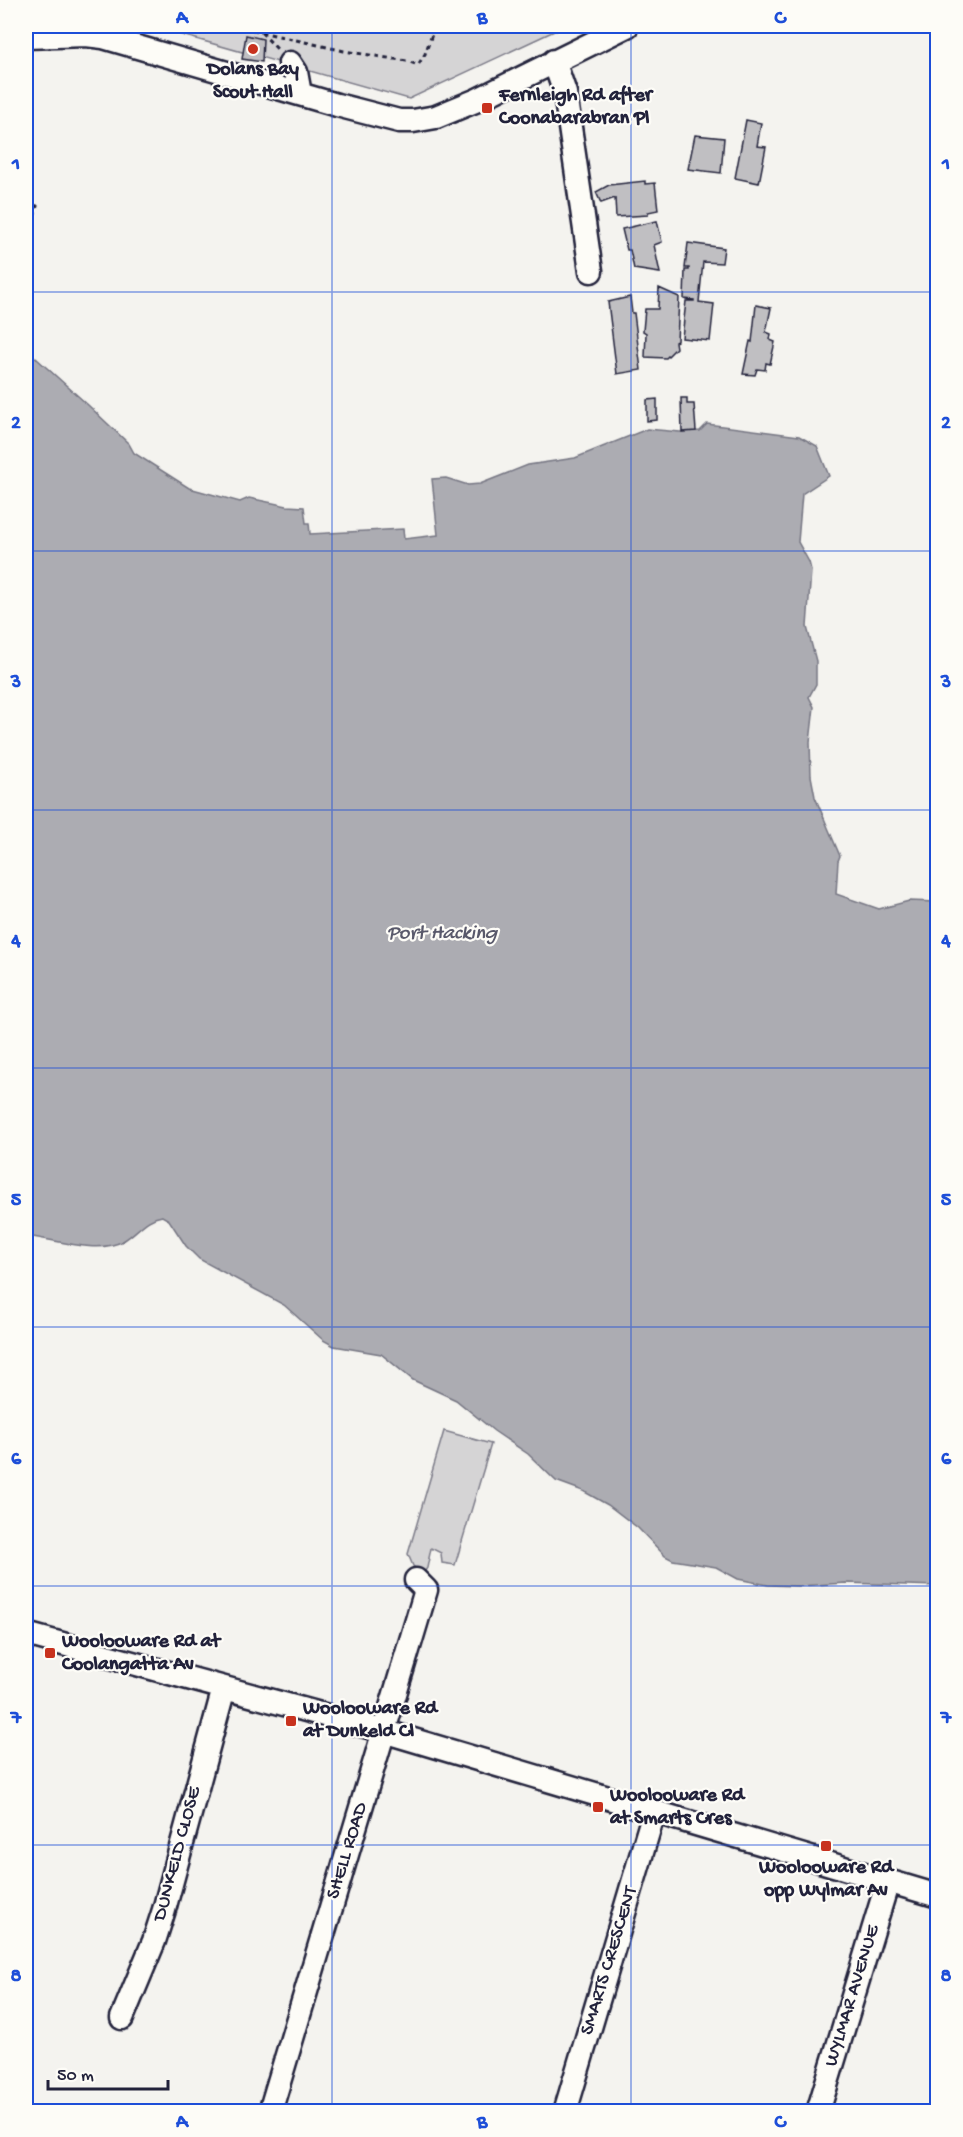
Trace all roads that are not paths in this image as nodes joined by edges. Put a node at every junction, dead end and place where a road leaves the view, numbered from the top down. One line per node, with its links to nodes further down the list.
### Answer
1 (627, 26): 3 (street)
2 (26, 37): 5 (street)
3 (554, 61): 5 (street); 6 (street)
4 (290, 63): 5 (street)
5 (300, 94)
6 (591, 271)
7 (427, 1588): 10 (street, SHELL ROAD)
8 (26, 1634): 9 (street)
9 (224, 1688): 10 (street); 14 (street, DUNKELD CLOSE)
10 (383, 1731): 11 (street); 15 (street, SHELL ROAD)
11 (654, 1812): 12 (street); 16 (street, SMARTS CRESCENT)
12 (888, 1881): 13 (street); 17 (street, WYLMAR AVENUE)
13 (938, 1896)
14 (122, 2018)
15 (270, 2112)
16 (565, 2112)
17 (818, 2112)

